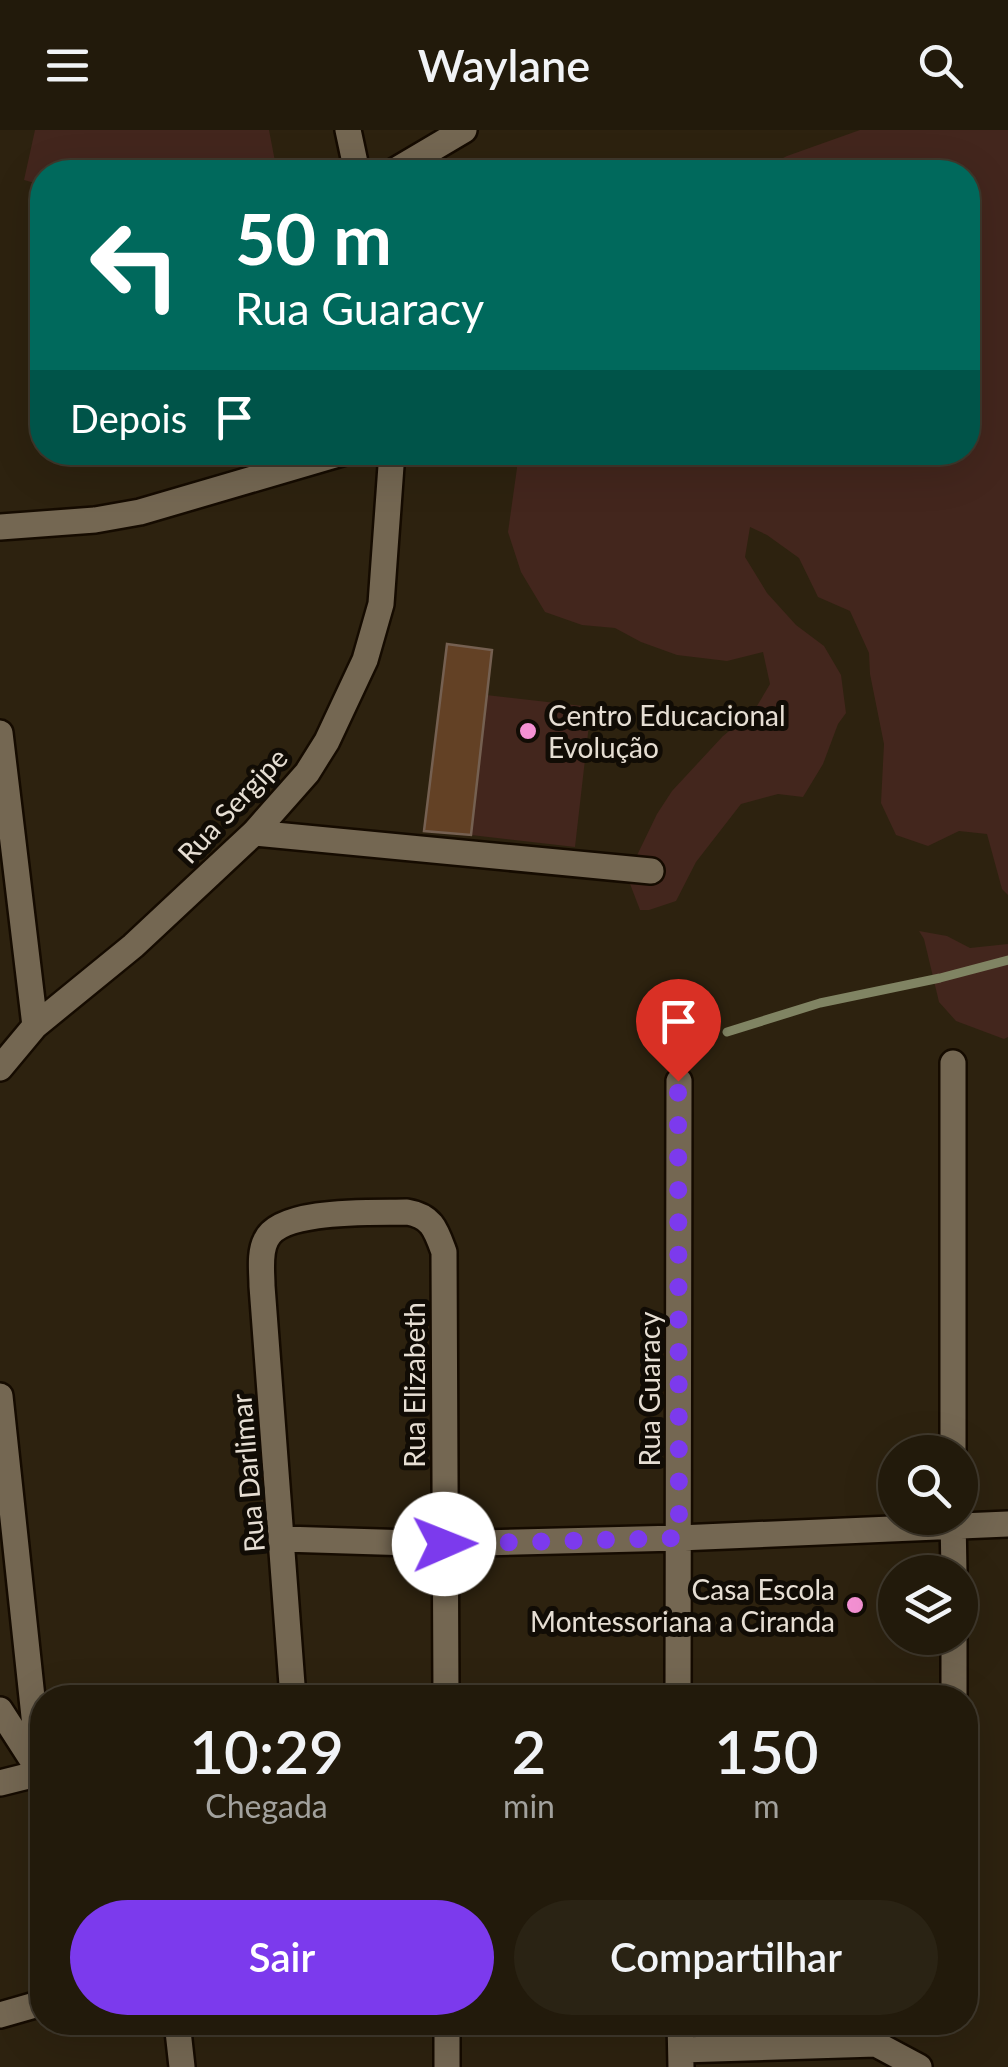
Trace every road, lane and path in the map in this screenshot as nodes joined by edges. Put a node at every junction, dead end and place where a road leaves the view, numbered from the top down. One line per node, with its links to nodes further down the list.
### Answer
1 (348, 130): 3 (street)
2 (464, 130): 4 (street)
3 (354, 160)
4 (413, 160)
5 (301, 465): 7 (street)
6 (391, 465): 10 (street, Rua Sergipe)
7 (0, 526)
8 (0, 733): 9 (street)
9 (2, 762): 12 (street)
10 (254, 833): 11 (street); 12 (street, Rua Sergipe)
11 (650, 871)
12 (35, 1026): 14 (street, Rua Sergipe)
13 (953, 1063): 18 (street)
14 (0, 1068)
15 (678, 1081): 22 (street, Rua Guaracy)
16 (264, 1244): 23 (street, Rua Darlimar); 24 (street, Rua Elizabeth)
17 (0, 1396): 26 (street)
18 (953, 1435)
19 (978, 1522): 20 (street)
20 (1008, 1524)
21 (878, 1526): 22 (street)
22 (679, 1538): 24 (street); 29 (street, Rua Guaracy)
23 (283, 1539): 24 (street); 27 (street, Rua Darlimar)
24 (444, 1544): 28 (street, Rua Elizabeth)
25 (954, 1655): 30 (street)
26 (32, 1685)
27 (292, 1685)
28 (446, 1685)
29 (678, 1685)
30 (954, 1685)
31 (0, 1710): 32 (street)
32 (30, 1756)
33 (30, 1777): 34 (street)
34 (0, 1783)
35 (30, 2007): 36 (street)
36 (0, 2015)
37 (178, 2035): 43 (street)
38 (447, 2035): 44 (street)
39 (867, 2035): 41 (street)
40 (884, 2035): 42 (street)
41 (681, 2059)
42 (917, 2066)
43 (182, 2067)
44 (447, 2067)

